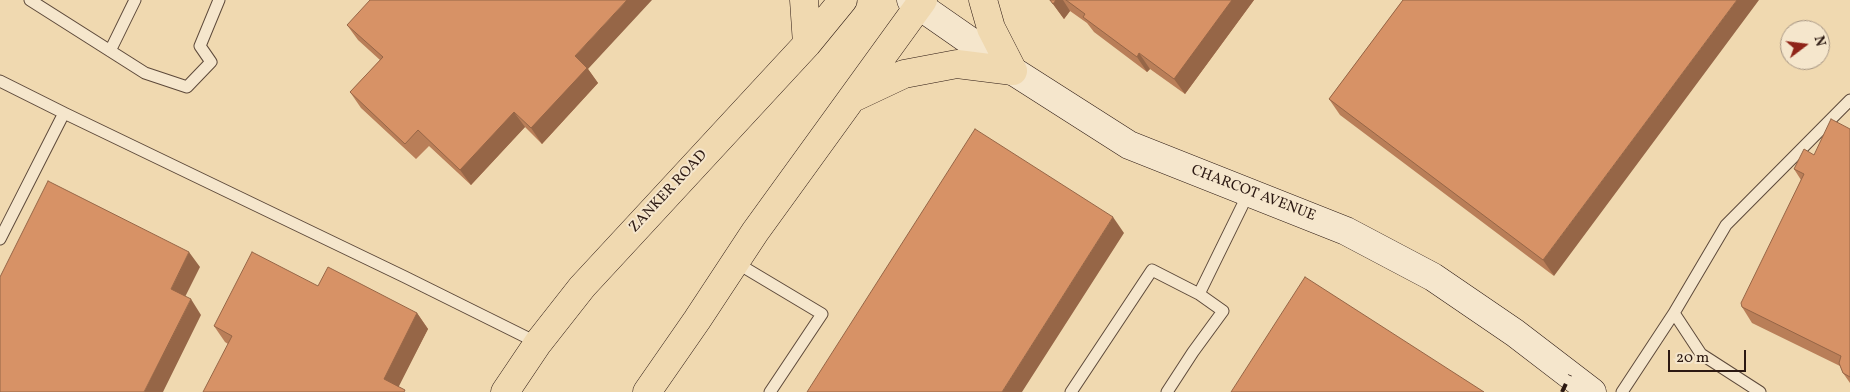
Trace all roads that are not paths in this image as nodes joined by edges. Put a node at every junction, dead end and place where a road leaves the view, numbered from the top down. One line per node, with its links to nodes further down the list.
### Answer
1 (30, 0): 9 (lane)
2 (135, 0): 9 (lane)
3 (219, 0): 9 (lane)
4 (804, 0): 8 (main road)
5 (843, 0): 8 (main road, ZANKER ROAD)
6 (983, 0): 10 (main road)
7 (918, 2): 10 (main road, CHARCOT AVENUE); 12 (main road)
8 (807, 44): 20 (main road, ZANKER ROAD)
9 (110, 51)
10 (1013, 71): 12 (main road); 15 (main road, CHARCOT AVENUE)
11 (0, 81): 14 (lane)
12 (851, 99): 17 (main road)
13 (1850, 100): 19 (lane)
14 (64, 113): 16 (lane); 20 (lane)
15 (1249, 192): 18 (lane); 26 (main road, CHARCOT AVENUE)
16 (0, 239)
17 (735, 262): 22 (main road); 23 (lane)
18 (1199, 294): 24 (lane); 25 (lane)
19 (1674, 313): 27 (lane); 28 (lane)
20 (538, 343): 21 (main road, ZANKER ROAD)
21 (505, 392)
22 (647, 392)
23 (770, 392)
24 (1071, 392)
25 (1167, 392)
26 (1592, 392)
27 (1622, 392)
28 (1760, 392)

